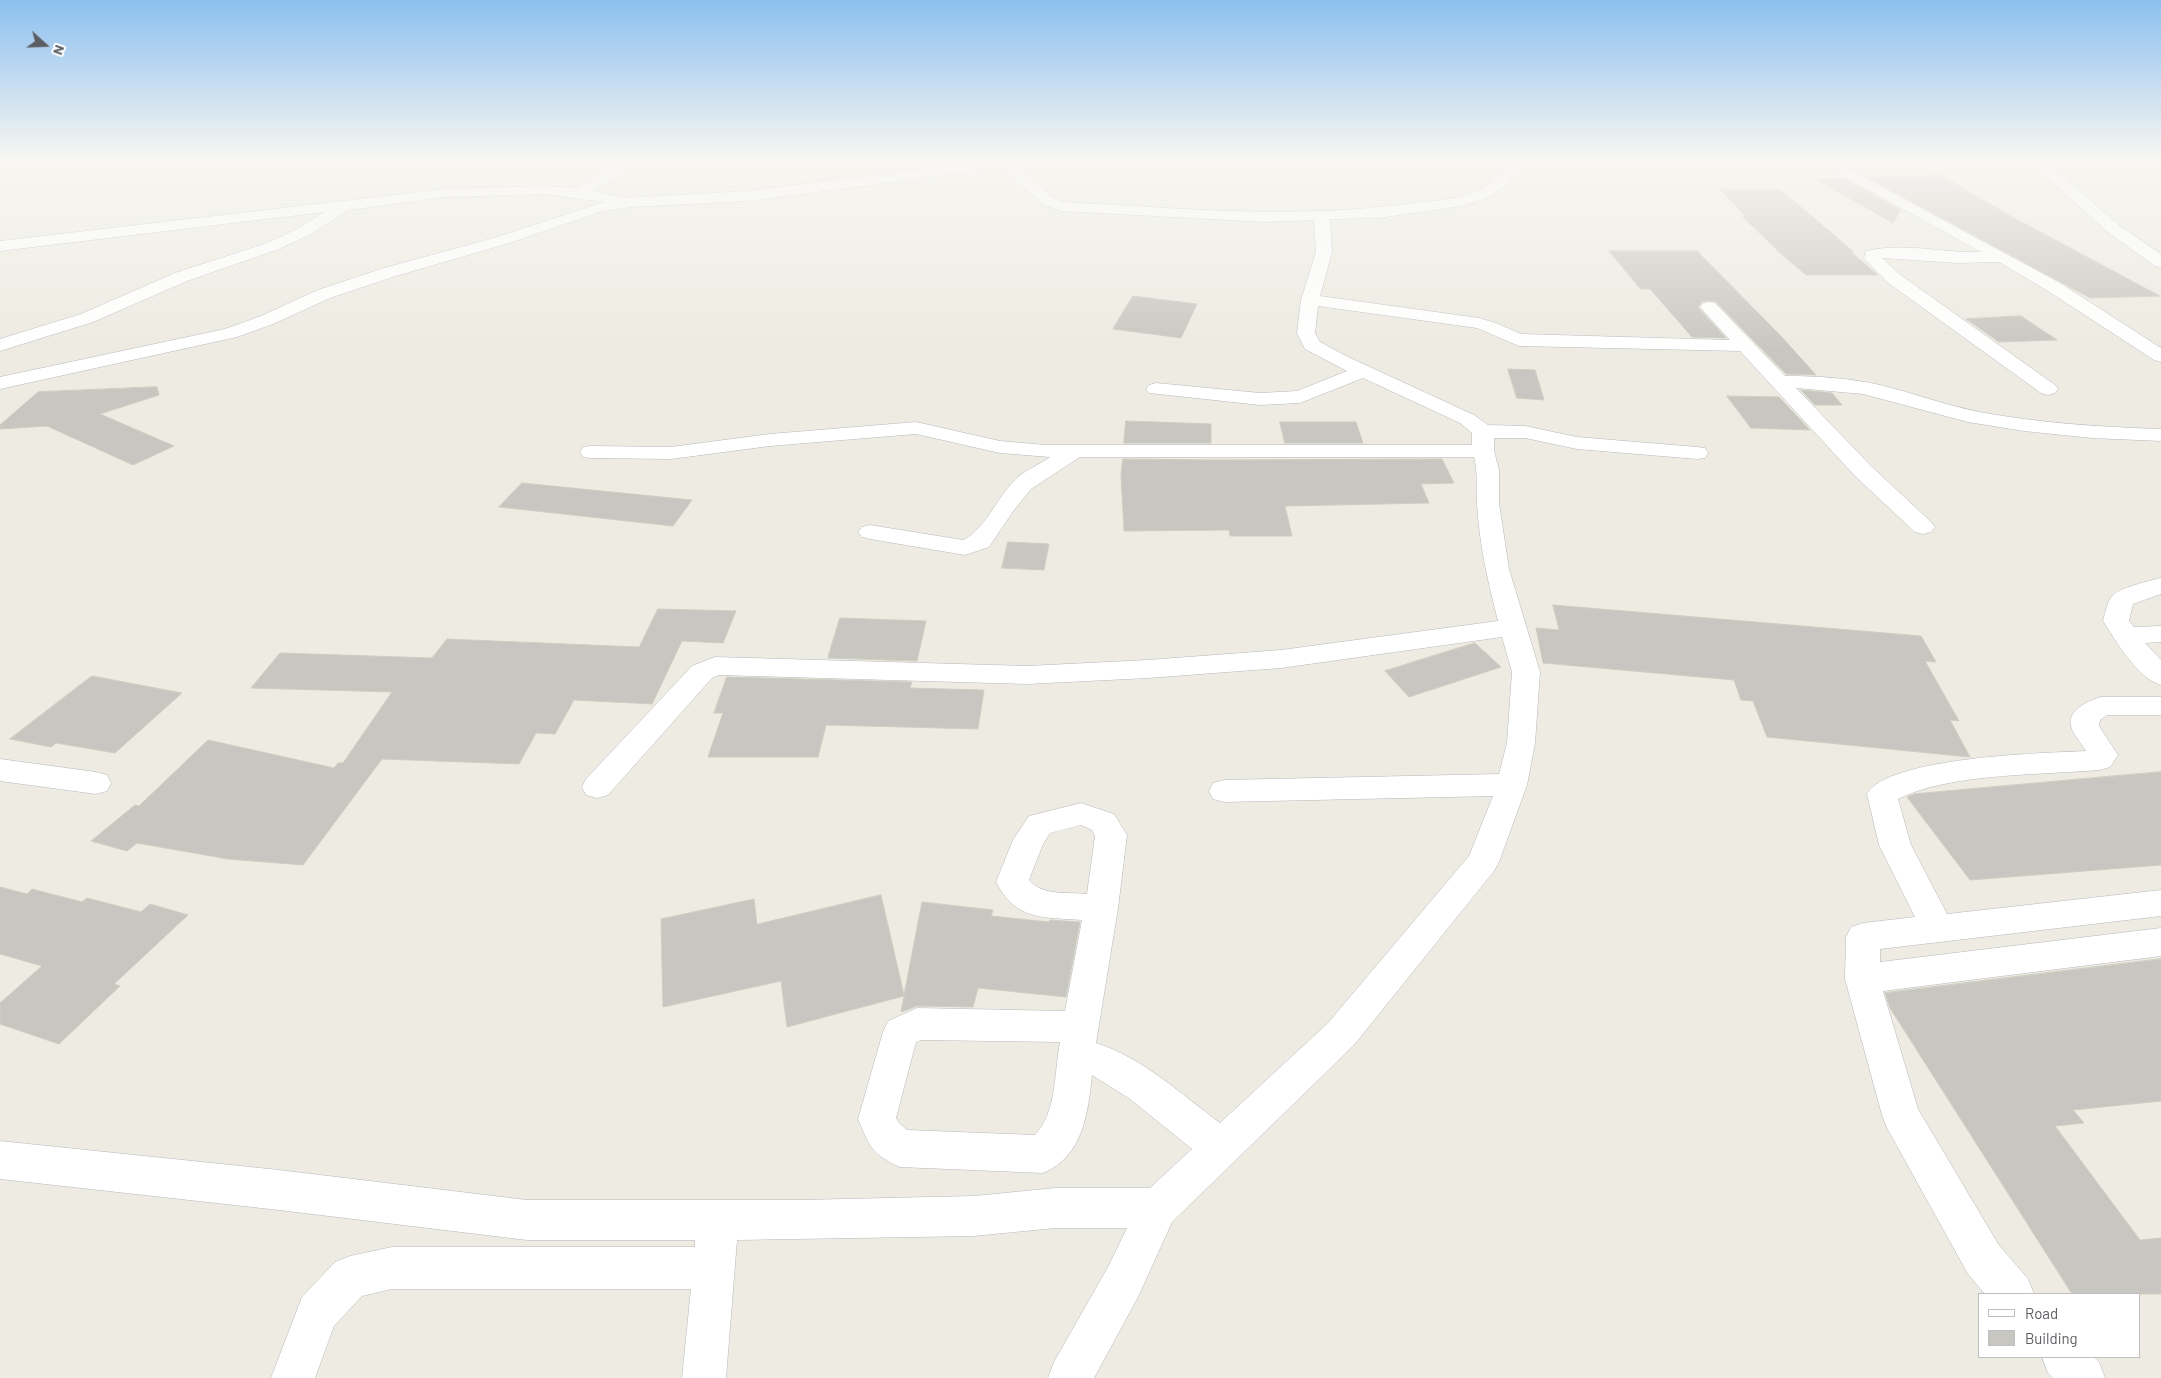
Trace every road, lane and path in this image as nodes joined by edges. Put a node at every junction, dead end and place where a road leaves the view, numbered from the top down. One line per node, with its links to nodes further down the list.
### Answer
1 (192, 222): 7 (street)
2 (319, 222): 12 (street)
3 (555, 222): 17 (street)
4 (1322, 222): 10 (street)
5 (1938, 222): 8 (street)
6 (2106, 222): 9 (street)
7 (0, 246)
8 (2002, 257): 14 (street); 19 (street)
9 (2161, 262)
10 (1310, 300): 13 (street); 15 (street)
11 (1708, 307): 13 (street)
12 (0, 345)
13 (1746, 346): 16 (street)
14 (2161, 356)
15 (1363, 371): 18 (street); 21 (street)
16 (1778, 382): 20 (street); 25 (street)
17 (0, 383)
18 (1156, 389)
19 (2048, 389)
20 (2161, 435)
21 (1483, 441): 23 (street); 24 (street); 28 (street)
22 (591, 452): 23 (street)
23 (1074, 452): 26 (street)
24 (1697, 452)
25 (1923, 527)
26 (870, 532)
27 (2161, 586): 30 (street)
28 (1512, 627): 35 (street); 36 (street)
29 (2161, 634): 30 (street)
30 (2127, 636): 31 (street)
31 (2161, 676)
32 (2161, 706): 40 (street)
33 (0, 770): 34 (street)
34 (96, 783)
35 (1512, 785): 37 (street); 44 (street)
36 (597, 787)
37 (1224, 791)
38 (2161, 903): 40 (street)
39 (1101, 908): 43 (street)
40 (1937, 928): 42 (street)
41 (2161, 942): 42 (street)
42 (1862, 979): 49 (street)
43 (1078, 1040): 43 (street); 44 (street)
44 (1221, 1148): 46 (street)
45 (0, 1160): 47 (street)
46 (1158, 1208): 47 (street); 53 (street)
47 (718, 1220): 48 (street)
48 (714, 1268): 51 (street); 52 (street)
49 (2012, 1293)
50 (2065, 1358): 54 (street)
51 (293, 1378)
52 (704, 1378)
53 (1070, 1378)
54 (2083, 1378)

